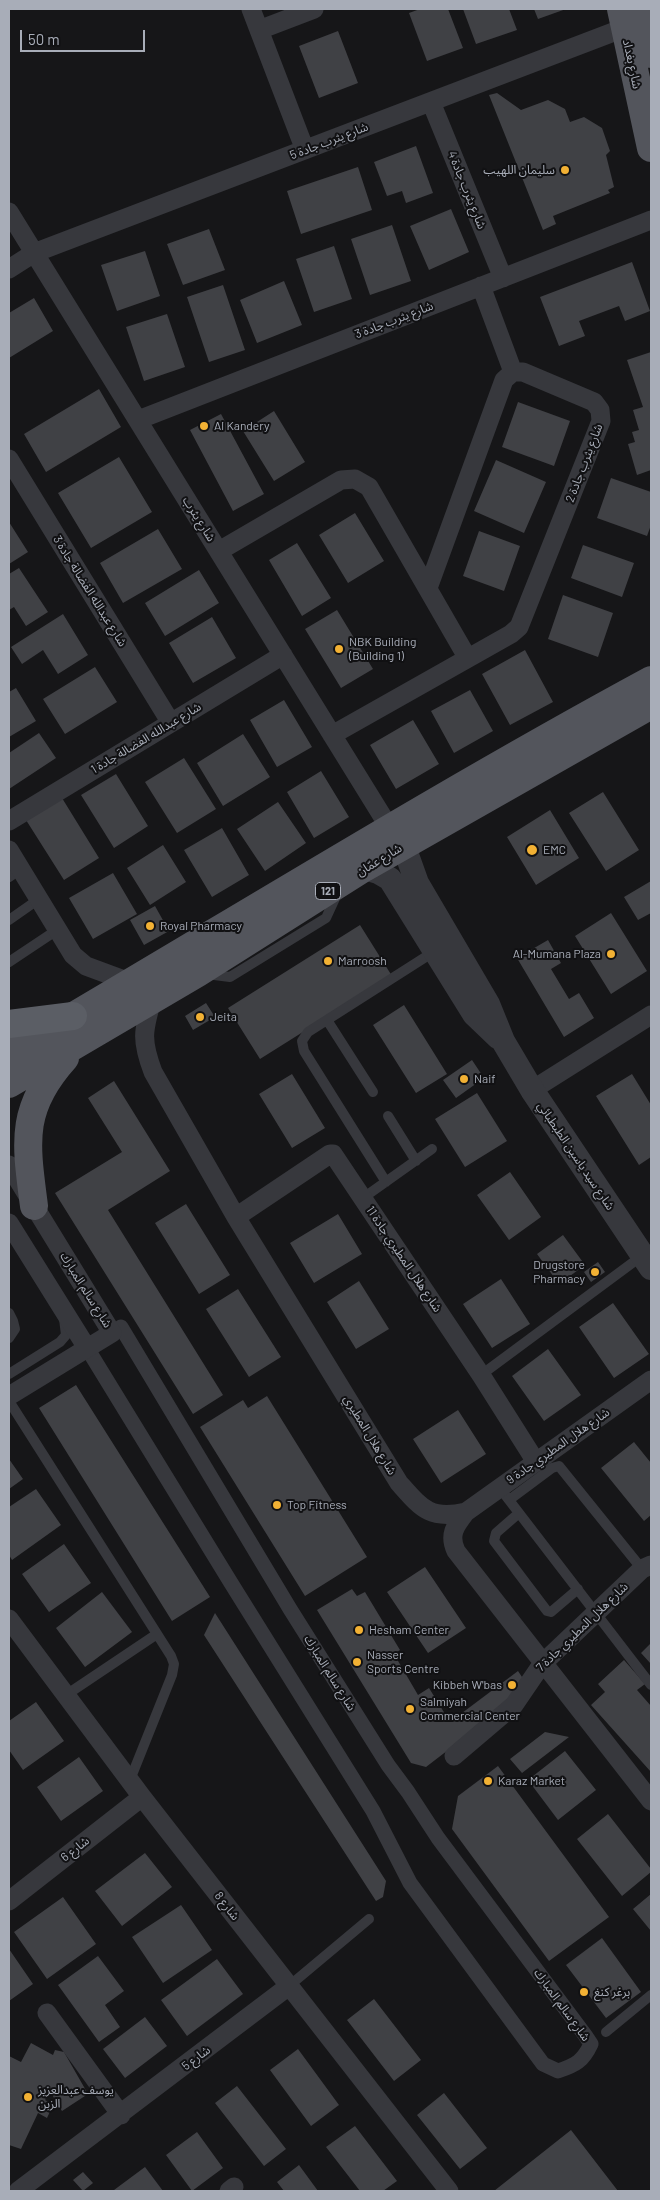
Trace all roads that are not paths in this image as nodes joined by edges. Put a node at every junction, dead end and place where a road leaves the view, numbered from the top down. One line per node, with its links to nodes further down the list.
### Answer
1 (251, 9): 4 (street)
2 (314, 9): 4 (street)
3 (629, 15): 5 (main road, شارع بغداد); 6 (street, شارع يثرب جادة 5); 7 (main road, شارع بغداد)
4 (260, 30): 8 (street)
5 (651, 54)
6 (432, 102): 8 (street, شارع يثرب جادة 5); 13 (street, شارع يثرب جادة 4)
7 (651, 148)
8 (305, 150): 11 (street, شارع يثرب جادة 5)
9 (9, 212): 11 (street, شارع يثرب)
10 (651, 220): 13 (street, شارع يثرب جادة 3)
11 (34, 253): 12 (street, شارع يثرب جادة 5); 16 (street, شارع يثرب)
12 (9, 269)
13 (503, 278): 14 (street, شارع يثرب جادة 3)
14 (481, 286): 15 (street); 16 (street, شارع يثرب جادة 3)
15 (513, 372): 19 (street); 21 (street, شارع يثرب جادة 2)
16 (138, 420): 18 (street, شارع يثرب)
17 (9, 459): 23 (street, شارع عبدالله الفضالة جادة 3)
18 (219, 551): 19 (street); 20 (street, شارع يثرب)
19 (428, 588): 21 (street)
20 (283, 655): 23 (street, شارع عبدالله الفضالة جادة 1); 24 (street, شارع يثرب)
21 (467, 657): 24 (street, شارع يثرب جادة 2)
22 (651, 686): 26 (main road, شارع عمّان / 121)
23 (171, 723): 25 (street, شارع عبدالله الفضالة جادة 1)
24 (332, 735): 26 (street, شارع يثرب)
25 (9, 822)
26 (399, 835): 29 (main road, شارع عمّان / 121); 35 (main road, شارع عمّان / 121); 40 (street, شارع سيد ياسين الطبطبائي)
27 (9, 850): 28 (street)
28 (15, 873): 30 (street)
29 (353, 875): 33 (street, شارع سيد ياسين الطبطبائي); 35 (main road, شارع عمّان / 121)
30 (39, 899): 31 (lane); 32 (street)
31 (9, 920)
32 (57, 930): 34 (lane); 35 (street)
33 (435, 950): 38 (lane); 40 (street, شارع سيد ياسين الطبطبائي)
34 (9, 962)
35 (142, 991): 37 (main road, شارع عمّان / 121); 41 (main road, شارع عمّان / 121); 53 (street, شارع هلال المطيري)
36 (651, 1015): 44 (street)
37 (74, 1016): 39 (highway); 42 (main road, شارع عمّان / 121)
38 (327, 1020): 45 (lane); 50 (lane)
39 (9, 1024)
40 (503, 1041): 44 (street, شارع سيد ياسين الطبطبائي)
41 (78, 1044): 43 (main road, شارع عمّان / 121); 52 (main road)
42 (9, 1054)
43 (9, 1084)
44 (532, 1090): 56 (street, شارع سيد ياسين الطبطبائي)
45 (373, 1092)
46 (388, 1116): 48 (lane)
47 (432, 1149): 48 (lane)
48 (416, 1161): 50 (lane)
49 (9, 1165): 52 (street, شارع سالم المبارك)
50 (386, 1182): 51 (lane)
51 (363, 1198): 53 (street, شارع هلال المطيري جادة 11); 63 (street, شارع هلال المطيري جادة 11)
52 (39, 1214): 55 (street); 59 (street, شارع سالم المبارك)
53 (236, 1217): 69 (street, شارع هلال المطيري)
54 (9, 1223): 55 (street, شارع سالم المبارك)
55 (20, 1242): 57 (street, شارع سالم المبارك)
56 (647, 1262): 63 (lane)
57 (62, 1308): 61 (street, شارع سالم المبارك); 62 (lane)
58 (9, 1313): 60 (lane)
59 (112, 1333): 61 (street); 61 (street, شارع سالم المبارك)
60 (9, 1338)
61 (87, 1348): 65 (street)
62 (9, 1374)
63 (481, 1375): 67 (street, شارع هلال المطيري جادة 11)
64 (651, 1380): 67 (street, شارع هلال المطيري جادة 9)
65 (9, 1396)
66 (9, 1402): 75 (lane)
67 (536, 1462): 68 (street, شارع هلال المطيري جادة 9)
68 (504, 1494): 69 (street, شارع هلال المطيري جادة 9); 70 (lane); 71 (lane)
69 (466, 1512): 76 (street)
70 (519, 1513): 72 (lane); 72 (lane)
71 (647, 1567): 73 (street, شارع هلال المطيري جادة 7)
72 (578, 1589): 73 (lane)
73 (595, 1612): 76 (street, شارع هلال المطيري جادة 7); 77 (lane)
74 (9, 1619): 78 (street, شارع 8)
75 (157, 1634): 78 (lane); 80 (lane)
76 (542, 1664): 79 (street, شارع هلال المطيري جادة 7); 82 (street)
77 (651, 1685)
78 (66, 1695): 80 (street, شارع 8)
79 (454, 1756)
80 (130, 1780): 81 (street, شارع 8)
81 (142, 1797): 83 (street, شارع 6); 85 (street, شارع 8)
82 (651, 1801)
83 (9, 1901)
84 (369, 1919): 85 (lane, شارع 5)
85 (289, 1986): 89 (street, شارع 5); 91 (street, شارع 8)
86 (651, 1996): 88 (lane)
87 (47, 2013): 89 (street)
88 (606, 2032)
89 (121, 2115): 90 (street, شارع 5)
90 (18, 2191)
91 (448, 2191)

